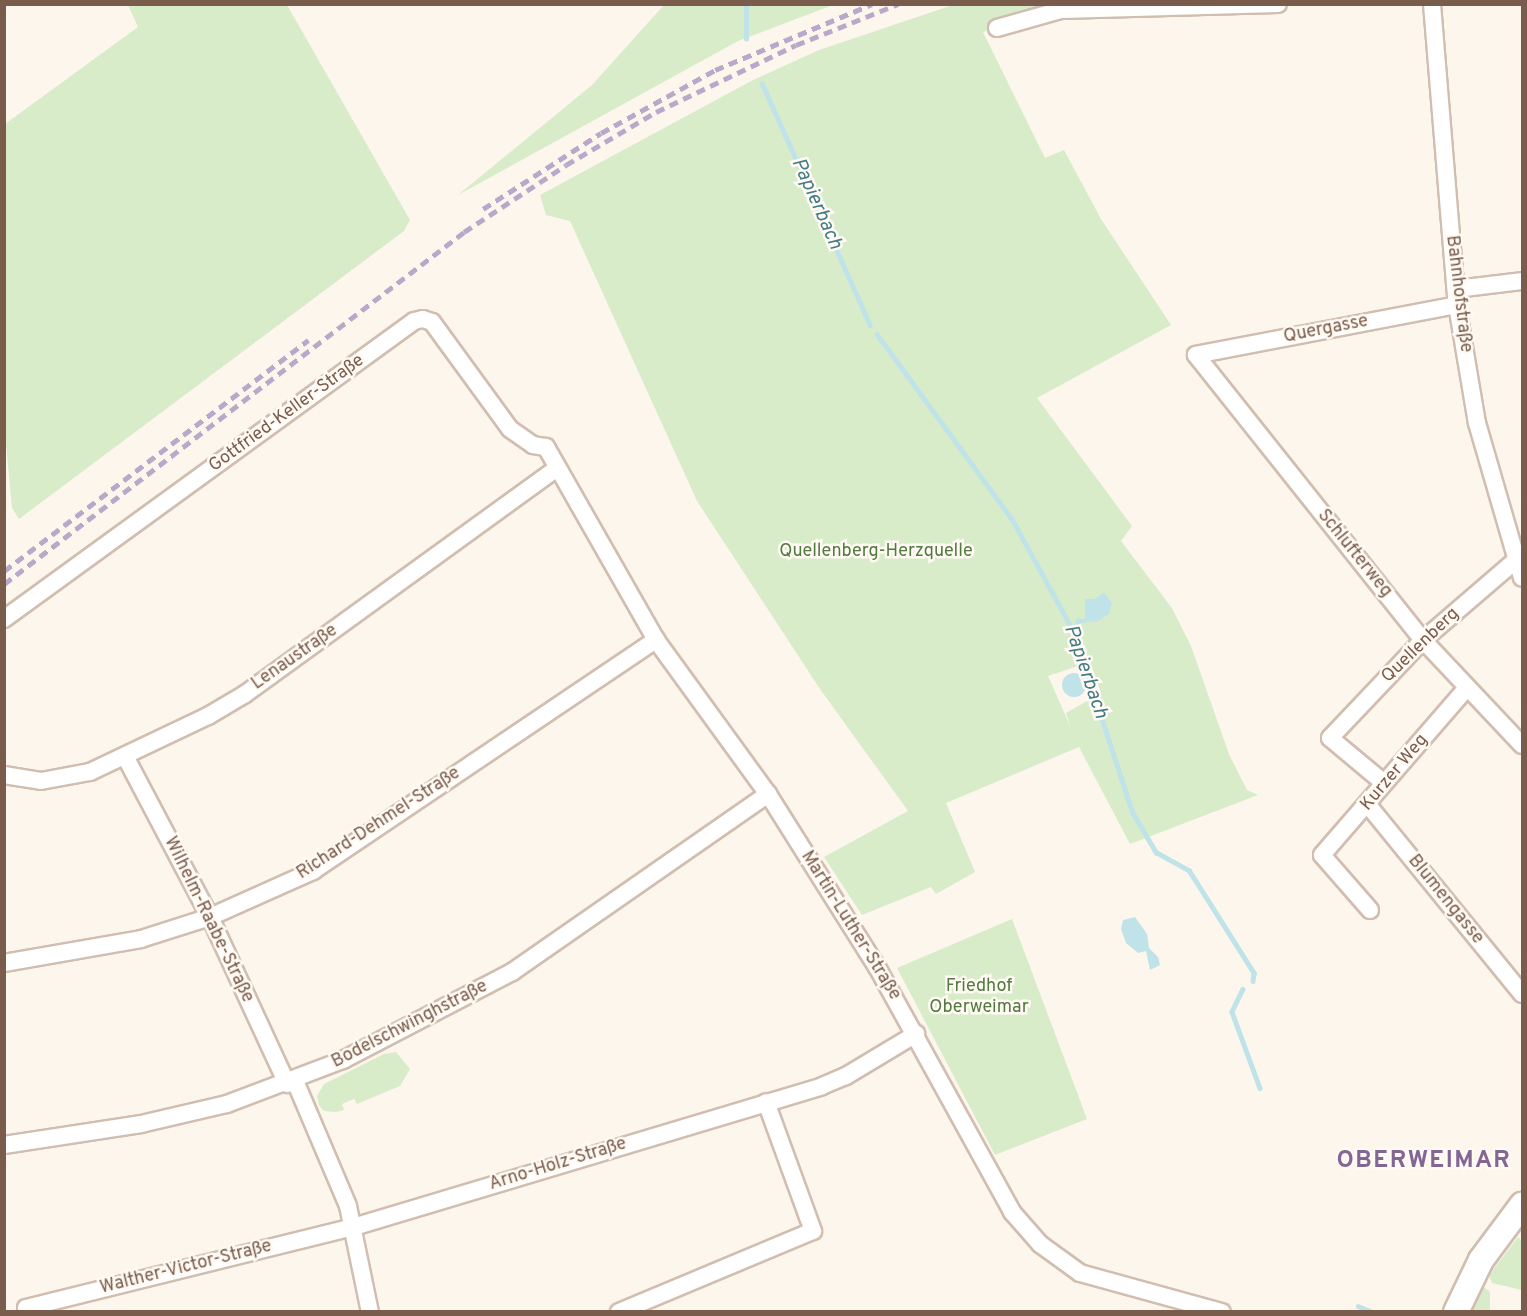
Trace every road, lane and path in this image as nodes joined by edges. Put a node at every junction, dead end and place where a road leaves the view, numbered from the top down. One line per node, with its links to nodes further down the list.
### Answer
1 (1278, 4): 3 (street)
2 (1432, 4): 5 (street, Bahnhofstraße)
3 (997, 27)
4 (1522, 280): 5 (street, Quergasse)
5 (1456, 297): 6 (street, Quergasse); 9 (street, Bahnhofstraße)
6 (1196, 355): 14 (street, Schlufterweg)
7 (546, 447): 8 (street, Martin-Luther-Straße); 12 (street, Gottfried-Keller-Straße)
8 (556, 469): 13 (street, Martin-Luther-Straße); 17 (street, Lenaustraße)
9 (1516, 541): 10 (street, Bahnhofstraße)
10 (1516, 560): 11 (street, Bahnhofstraße); 14 (street, Quellenberg)
11 (1522, 578)
12 (4, 619)
13 (656, 640): 20 (street, Martin-Luther-Straße); 23 (street, Richard-Dehmel-Straße)
14 (1423, 640): 15 (street, Schlufterweg); 19 (street, Quellenberg)
15 (1466, 689): 16 (street, Schlufterweg); 19 (street, Kurzer Weg)
16 (1522, 745)
17 (126, 758): 18 (street, Lenaustraße); 23 (street, Wilhelm-Raabe-Straße)
18 (4, 775)
19 (1384, 783): 21 (street, Kurzer Weg)
20 (768, 794): 26 (street, Martin-Luther-Straße); 27 (street, Bodelschwinghstraße)
21 (1368, 805): 22 (street, Kurzer Weg); 25 (street, Blumengasse)
22 (1370, 910)
23 (210, 917): 24 (street, Richard-Dehmel-Straße); 27 (street, Wilhelm-Raabe-Straße)
24 (4, 963)
25 (1522, 994)
26 (916, 1034): 28 (street, Arno-Holz-Straße); 35 (street, Martin-Luther-Straße)
27 (291, 1083): 29 (street, Bodelschwinghstraße); 31 (street)
28 (766, 1102): 31 (street, Arno-Holz-Straße); 34 (street)
29 (4, 1145)
30 (1522, 1205): 36 (street)
31 (350, 1228): 32 (street, Walther-Victor-Straße); 33 (street)
32 (27, 1311)
33 (370, 1311)
34 (619, 1311)
35 (1221, 1311)
36 (1456, 1311)

